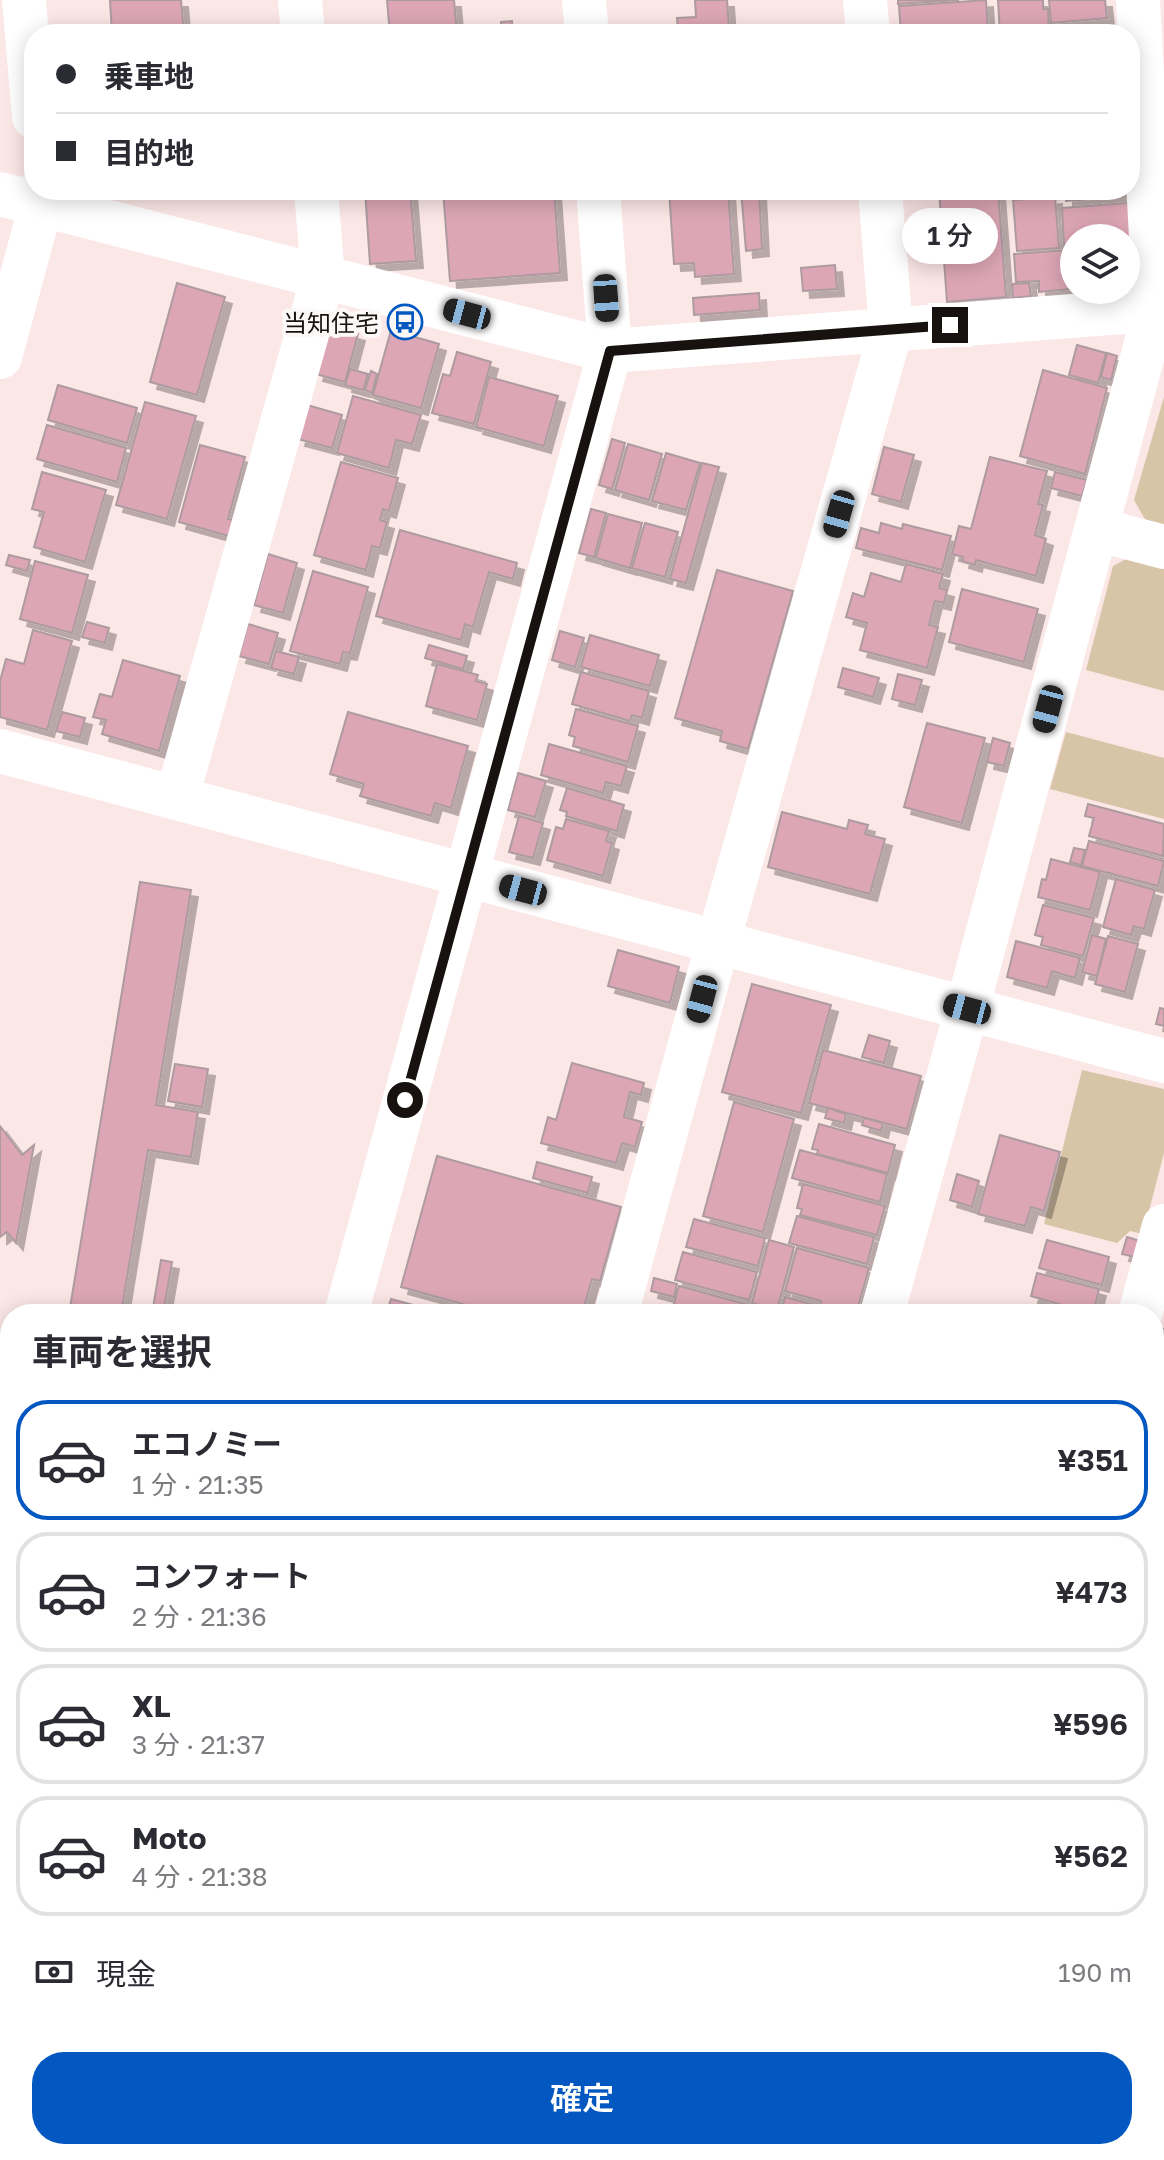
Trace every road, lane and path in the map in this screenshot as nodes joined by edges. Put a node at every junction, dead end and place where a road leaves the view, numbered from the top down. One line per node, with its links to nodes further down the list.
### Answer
1 (24, 0): 6 (street)
2 (300, 0): 7 (street)
3 (584, 0): 8 (street)
4 (865, 0): 9 (street)
5 (1138, 0): 10 (street)
6 (26, 24)
7 (302, 24)
8 (586, 24)
9 (867, 24)
10 (1140, 24)
11 (1140, 28): 18 (street)
12 (26, 200): 21 (street)
13 (42, 200): 17 (street)
14 (317, 200): 17 (street)
15 (599, 200): 20 (street)
16 (881, 200): 19 (street)
17 (323, 277): 20 (street); 25 (street)
18 (1160, 310): 19 (street); 22 (street)
19 (891, 330): 20 (street); 27 (street)
20 (610, 351): 26 (street)
21 (0, 357)
22 (1096, 529): 23 (street); 28 (street)
23 (1164, 547)
24 (0, 751): 25 (street)
25 (177, 797): 26 (street)
26 (467, 875): 27 (street); 31 (street)
27 (718, 942): 28 (street); 32 (street)
28 (967, 1009): 29 (street); 33 (street)
29 (1164, 1061)
30 (1164, 1226): 34 (street)
31 (349, 1304)
32 (619, 1304)
33 (885, 1304)
34 (1143, 1304)

